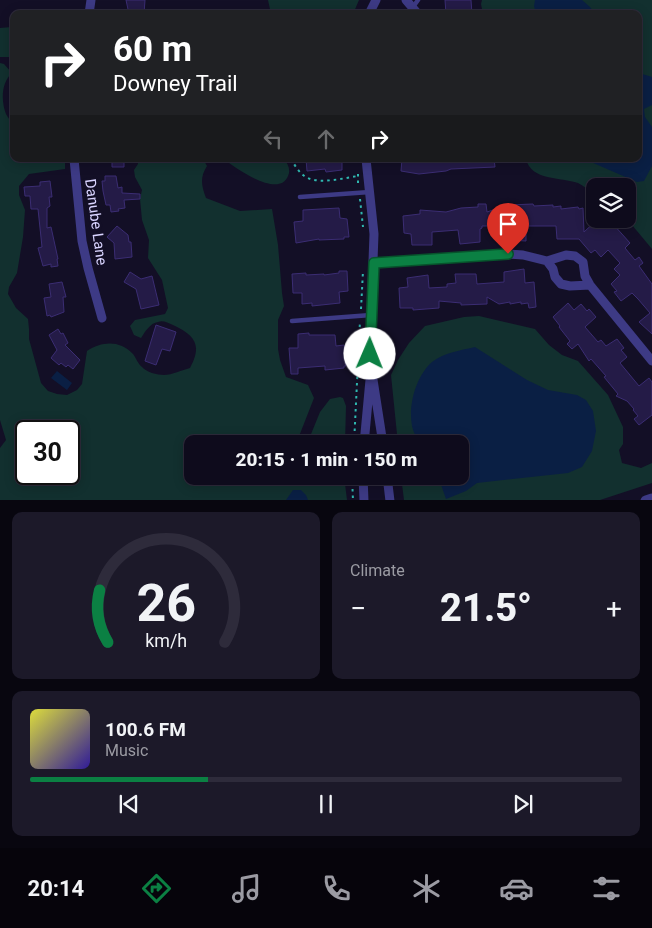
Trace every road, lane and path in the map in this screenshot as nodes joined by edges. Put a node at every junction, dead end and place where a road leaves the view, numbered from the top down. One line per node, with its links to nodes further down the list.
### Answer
1 (406, 0): 2 (street)
2 (416, 7)
3 (74, 162): 16 (street, Danube Lane)
4 (293, 162): 6 (path)
5 (366, 162): 7 (street)
6 (359, 192): 7 (lane); 8 (lane); 9 (path)
7 (370, 192): 11 (street)
8 (300, 197)
9 (363, 228)
10 (547, 261): 11 (street); 13 (street); 13 (street)
11 (374, 263): 14 (street)
12 (363, 266): 15 (path)
13 (590, 285): 18 (street)
14 (371, 315): 15 (lane); 19 (street)
15 (360, 316): 17 (lane); 20 (path)
16 (102, 318)
17 (292, 321)
18 (652, 361)
19 (371, 367): 21 (street); 22 (street)
20 (354, 435)
21 (365, 435)
22 (381, 435)
23 (352, 485): 27 (path)
24 (363, 485): 28 (street)
25 (388, 485): 29 (street)
26 (652, 499): 30 (street)
27 (353, 500)
28 (364, 500)
29 (390, 500)
30 (646, 500)

